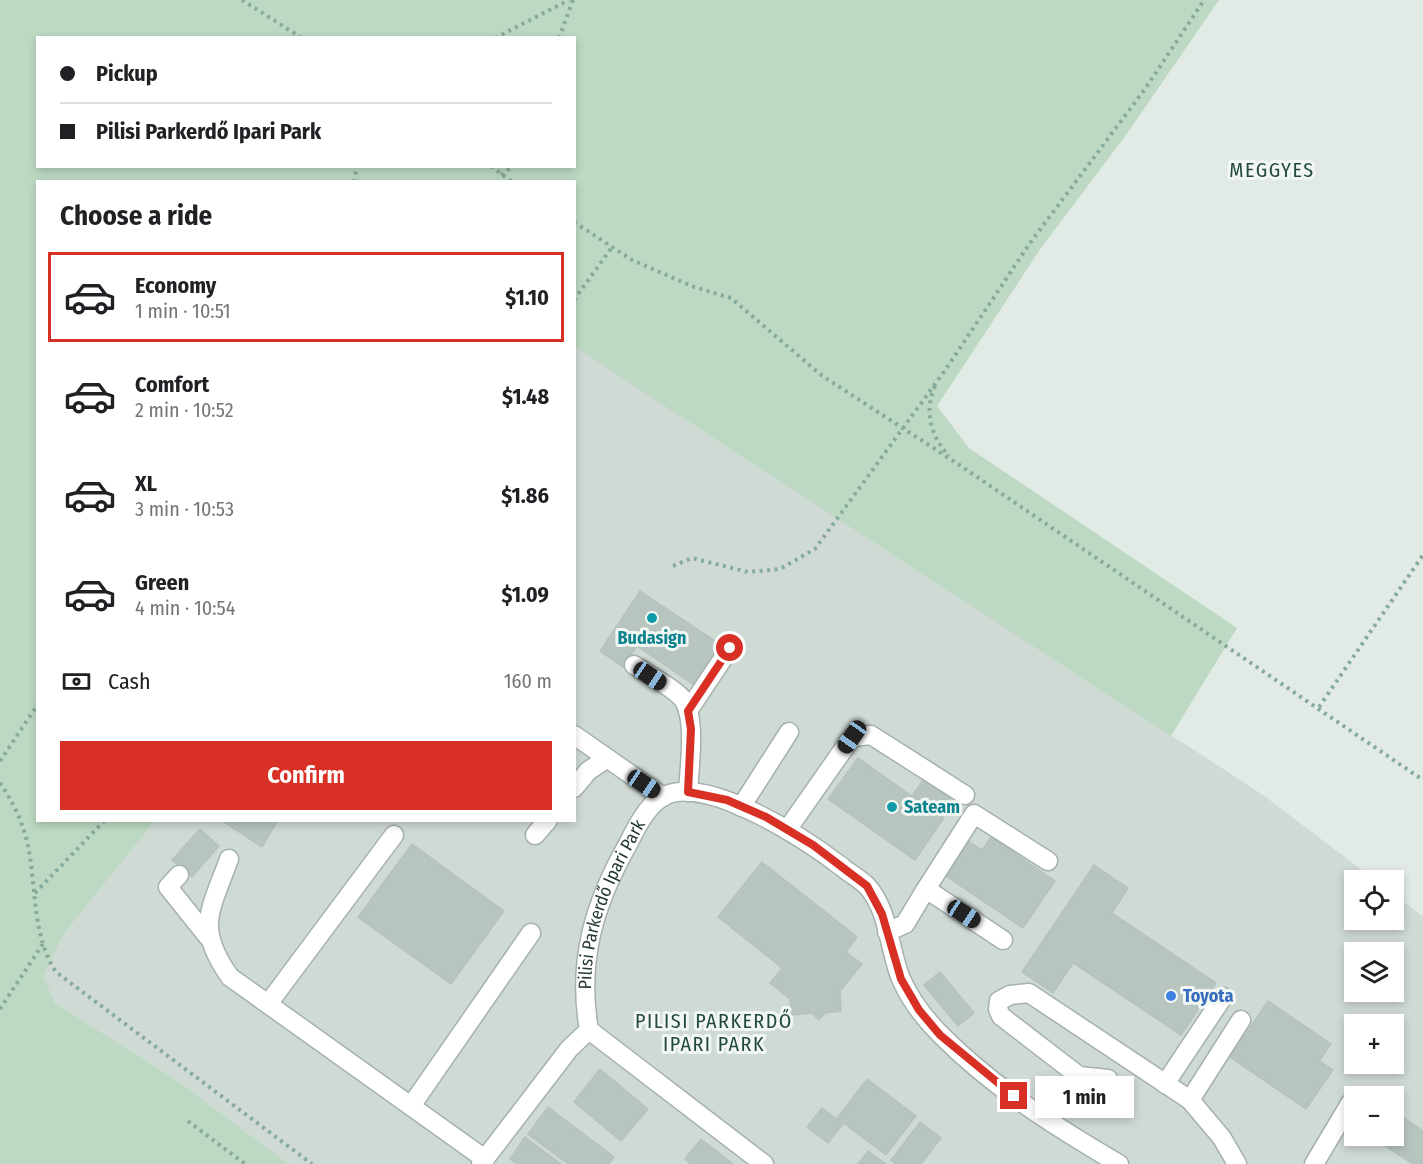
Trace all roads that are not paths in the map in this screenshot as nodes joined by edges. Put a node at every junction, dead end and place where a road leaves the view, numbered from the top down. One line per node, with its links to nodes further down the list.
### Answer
1 (730, 648): 3 (lane)
2 (634, 665): 3 (lane)
3 (688, 711): 8 (lane)
4 (789, 732): 11 (lane)
5 (576, 736): 6 (lane)
6 (606, 759): 7 (lane); 10 (lane)
7 (576, 786)
8 (688, 792): 10 (lane); 11 (lane)
9 (965, 795): 13 (lane)
10 (663, 796): 27 (lane, Pilisi Parkerdő Ipari Park)
11 (741, 807): 13 (lane)
12 (546, 822): 15 (lane)
13 (788, 830): 20 (lane)
14 (394, 835): 25 (lane)
15 (535, 835)
16 (229, 859): 22 (lane)
17 (1048, 861): 19 (lane)
18 (179, 875): 22 (lane)
19 (926, 889): 20 (lane); 23 (lane)
20 (887, 932): 35 (lane)
21 (531, 933): 31 (lane)
22 (208, 937): 25 (lane)
23 (1003, 940)
24 (1223, 997): 29 (lane)
25 (268, 1004): 31 (lane)
26 (1241, 1020): 30 (lane)
27 (589, 1030): 33 (lane); 34 (lane)
28 (1108, 1078): 29 (lane)
29 (1165, 1083): 30 (lane)
30 (1190, 1100): 36 (lane)
31 (411, 1106): 33 (lane)
32 (1344, 1114): 37 (lane)
33 (489, 1161)
34 (764, 1164)
35 (1119, 1164)
36 (1237, 1164)
37 (1314, 1164)

